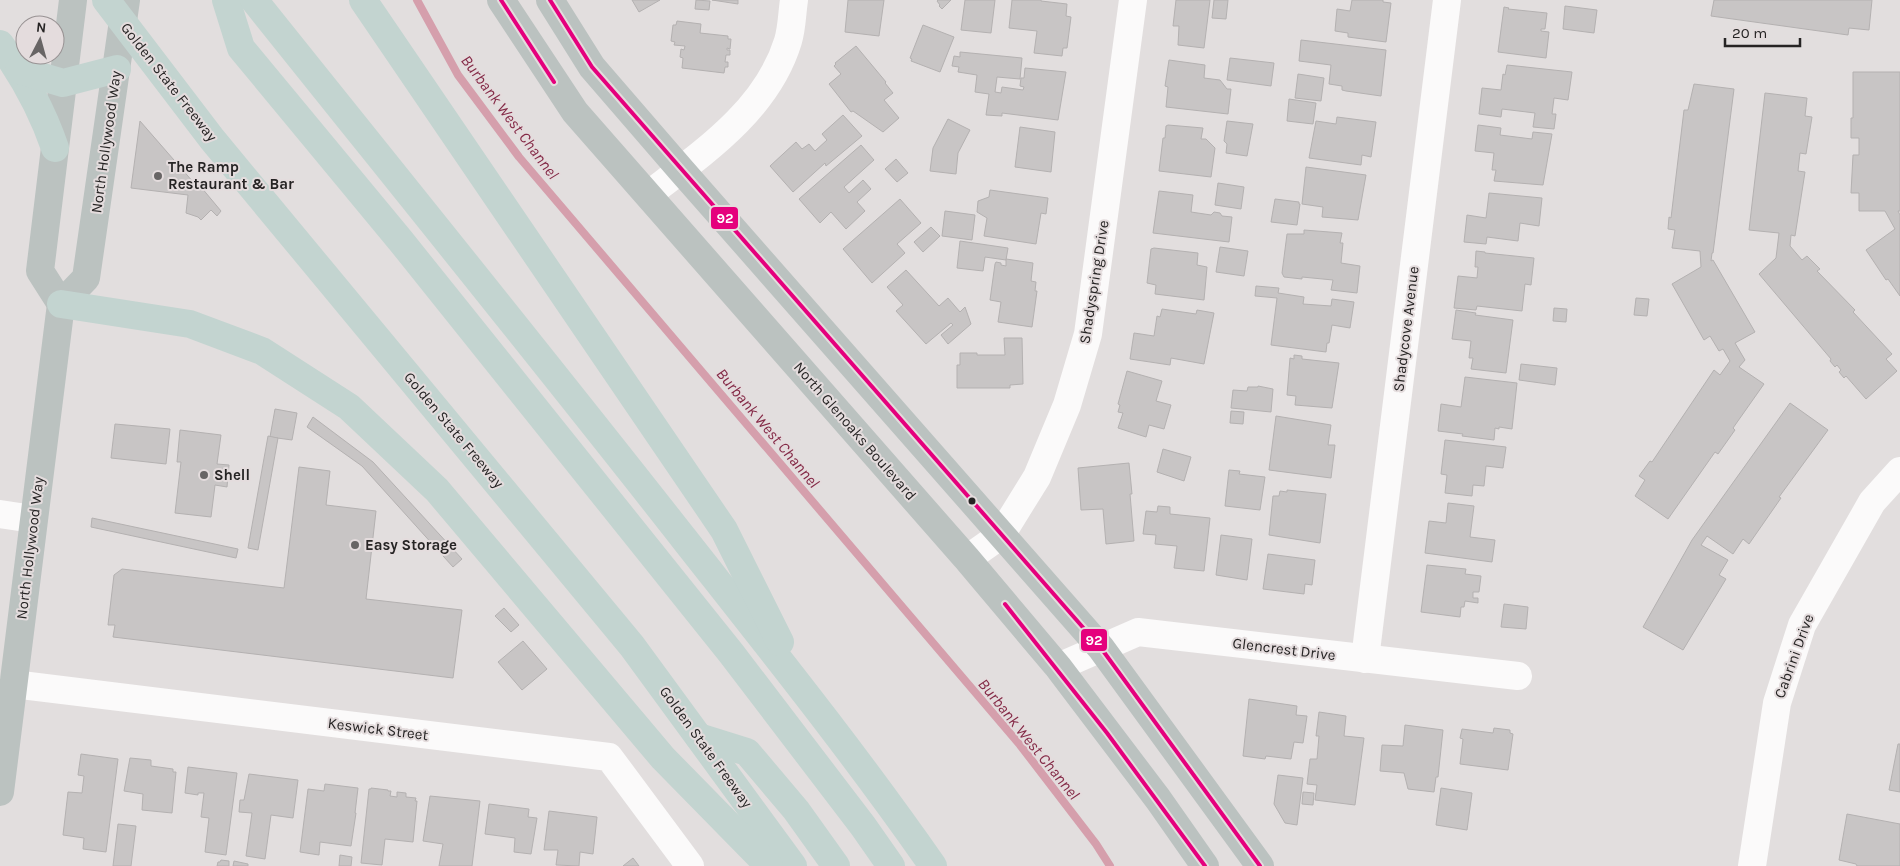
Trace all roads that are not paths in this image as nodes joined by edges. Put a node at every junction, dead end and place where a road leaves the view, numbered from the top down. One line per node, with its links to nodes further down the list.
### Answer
1 (73, 0): 15 (main road)
2 (106, 0): 31 (highway, Golden State Freeway)
3 (126, 0): 13 (main road, North Hollywood Way)
4 (226, 0): 37 (highway)
5 (254, 0): 30 (highway)
6 (363, 0): 30 (highway)
7 (501, 0): 18 (main road, North Glenoaks Boulevard)
8 (550, 0): 17 (main road)
9 (794, 0): 17 (street)
10 (1133, 0): 23 (street, Shadyspring Drive)
11 (1447, 0): 26 (street, Shadycove Avenue)
12 (0, 44): 14 (highway)
13 (117, 69): 15 (highway); 19 (main road, North Hollywood Way)
14 (19, 70): 15 (highway); 16 (highway)
15 (63, 84): 16 (main road)
16 (55, 148): 19 (main road)
17 (681, 170): 18 (street); 23 (main road)
18 (649, 194): 24 (main road, North Glenoaks Boulevard)
19 (61, 304): 22 (main road, North Hollywood Way); 34 (highway)
20 (1900, 471): 41 (street, Cabrini Drive)
21 (0, 514): 22 (street)
22 (33, 519): 29 (main road, North Hollywood Way)
23 (1001, 535): 24 (street, Shadyspring Drive); 25 (main road)
24 (967, 559): 27 (main road, North Glenoaks Boulevard)
25 (1101, 648): 26 (street, Glencrest Drive); 27 (street, Glencrest Drive); 40 (main road)
26 (1365, 658): 28 (street, Glencrest Drive)
27 (1058, 667): 39 (main road, North Glenoaks Boulevard)
28 (1518, 676)
29 (13, 684): 32 (main road, North Hollywood Way); 33 (street, Keswick Street)
30 (805, 693): 38 (highway)
31 (699, 738): 35 (highway, Golden State Freeway); 36 (highway)
32 (0, 792)
33 (690, 866)
34 (769, 866)
35 (793, 866)
36 (836, 866)
37 (891, 866)
38 (933, 866)
39 (1205, 866)
40 (1260, 866)
41 (1752, 866)

